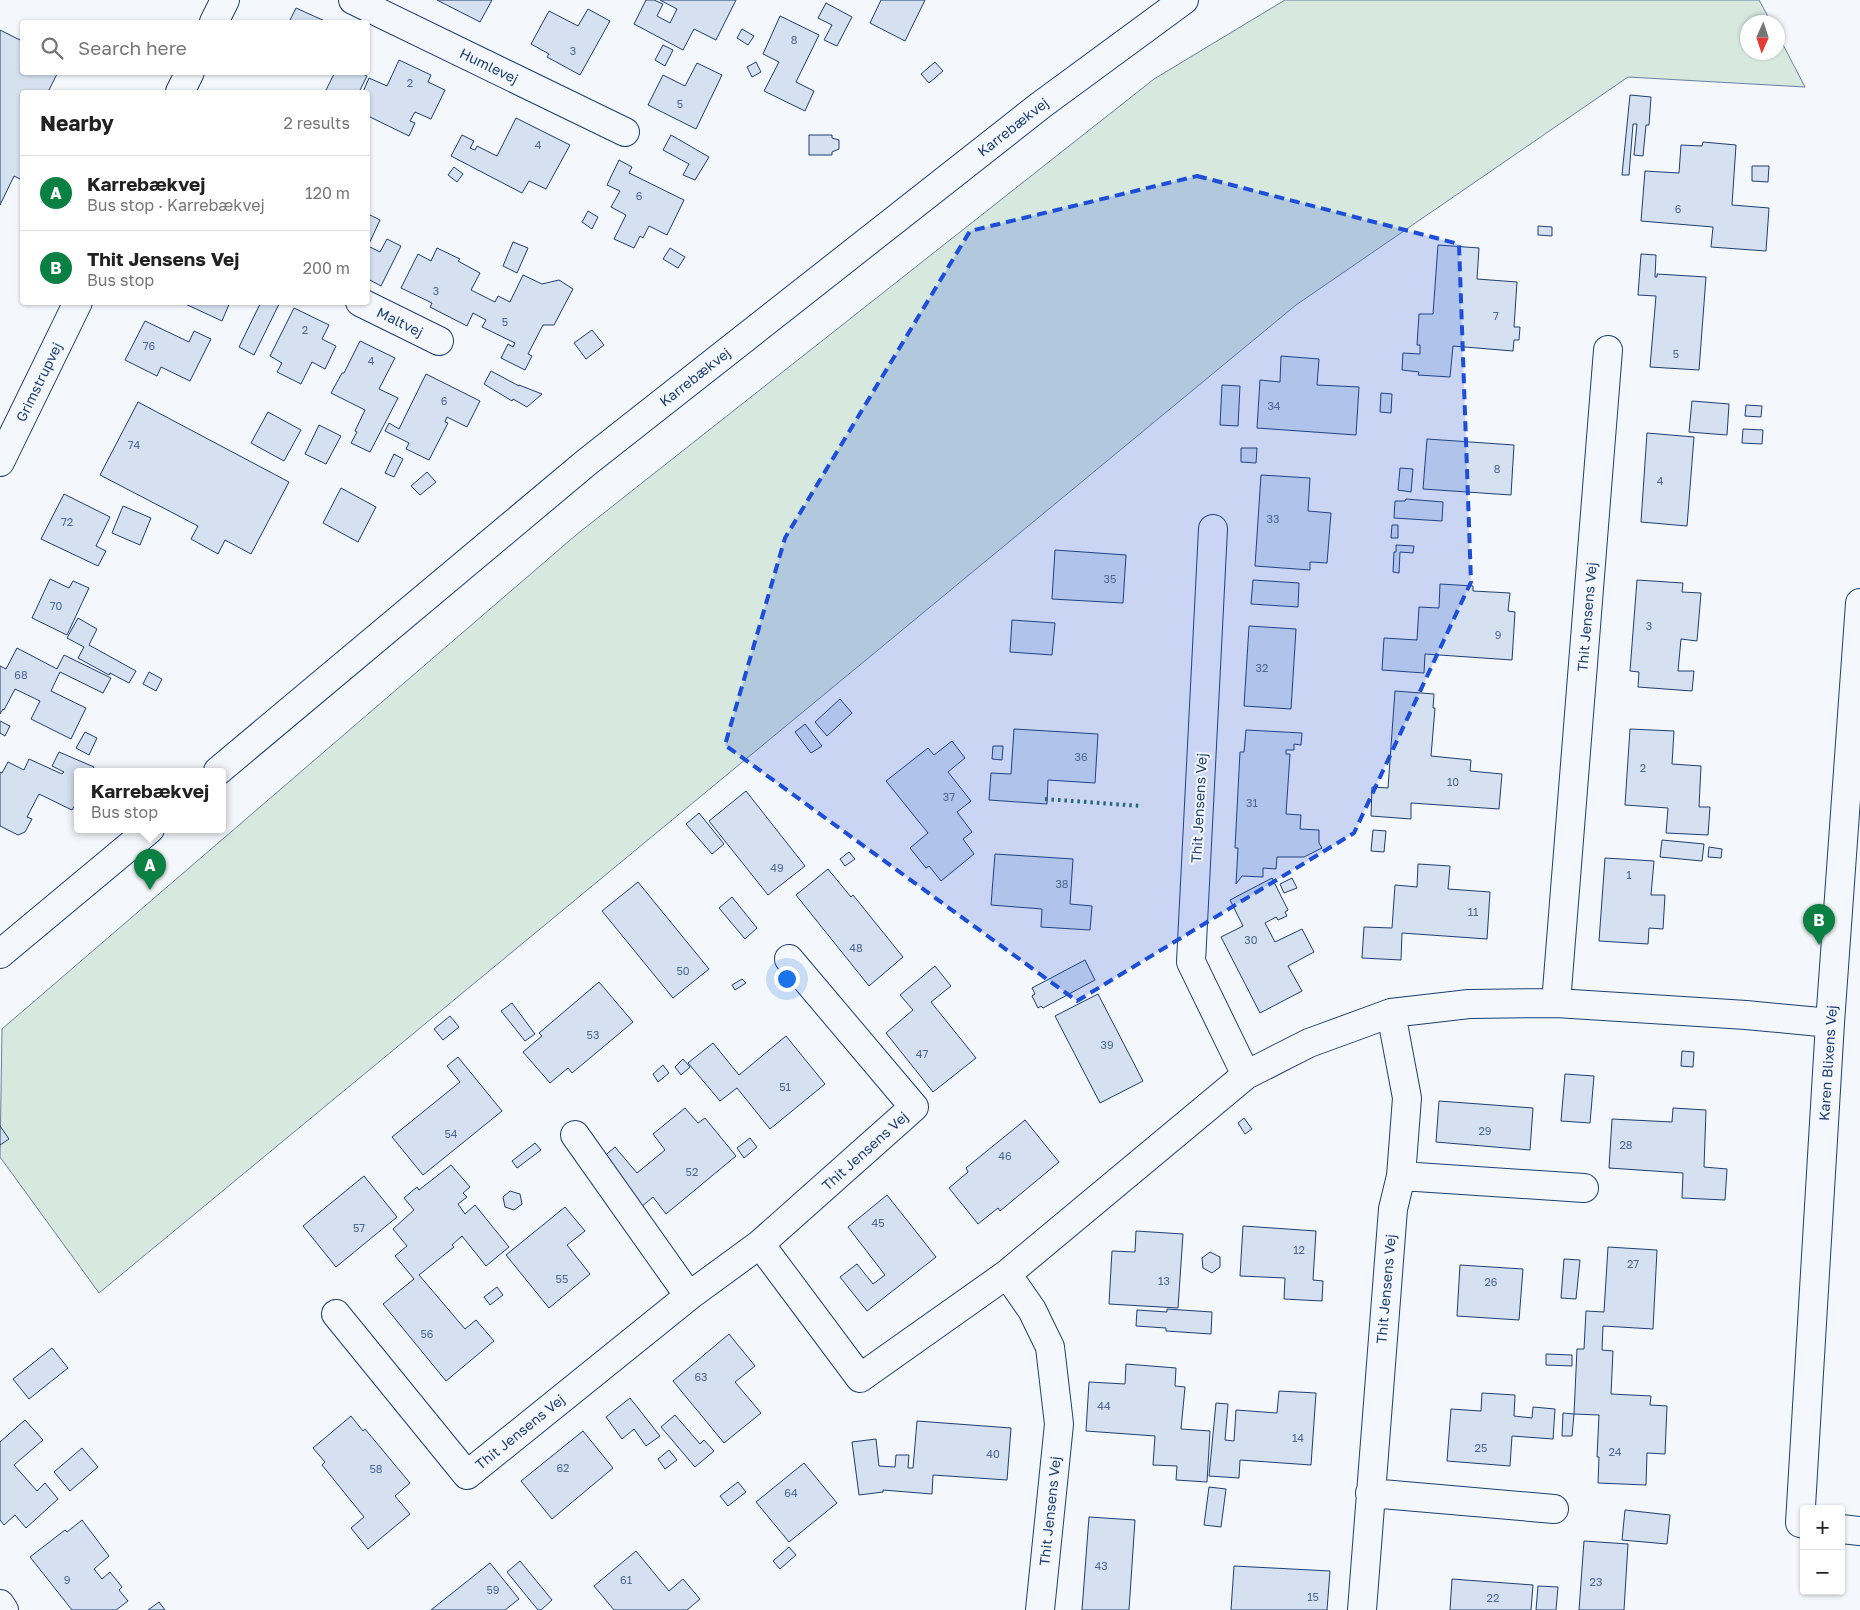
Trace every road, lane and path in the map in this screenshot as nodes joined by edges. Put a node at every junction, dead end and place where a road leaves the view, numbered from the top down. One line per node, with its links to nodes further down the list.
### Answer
1 (225, 0): 4 (street)
2 (353, 0): 7 (street, Humlevej)
3 (1184, 0): 15 (street, Karrebækvej)
4 (215, 20)
5 (188, 75): 6 (street)
6 (181, 90)
7 (625, 132)
8 (77, 305): 12 (street, Grimstrupvej)
9 (366, 305): 10 (street, Maltvej)
10 (440, 342)
11 (1608, 350): 19 (street, Thit Jensens Vej)
12 (0, 462)
13 (1213, 529): 22 (street, Thit Jensens Vej)
14 (1860, 603): 21 (street, Karen Blixens Vej)
15 (222, 768)
16 (145, 833): 17 (street)
17 (0, 954)
18 (789, 959): 26 (street, Thit Jensens Vej)
19 (1556, 1003): 20 (street); 21 (street)
20 (1391, 1013): 22 (street); 24 (street, Thit Jensens Vej)
21 (1830, 1023): 31 (street, Karen Blixens Vej)
22 (1246, 1076): 27 (street)
23 (575, 1136): 28 (street)
24 (1401, 1176): 25 (street); 30 (street, Thit Jensens Vej)
25 (1584, 1188)
26 (760, 1244): 27 (street); 28 (street, Thit Jensens Vej)
27 (1007, 1274): 37 (street, Thit Jensens Vej)
28 (689, 1296): 29 (street, Thit Jensens Vej)
29 (336, 1314)
30 (1370, 1493): 32 (street); 38 (street, Thit Jensens Vej)
31 (1803, 1505)
32 (1554, 1508)
33 (1845, 1529): 34 (street)
34 (1860, 1531)
35 (0, 1604): 36 (street)
36 (4, 1610)
37 (1040, 1610)
38 (1362, 1610)

